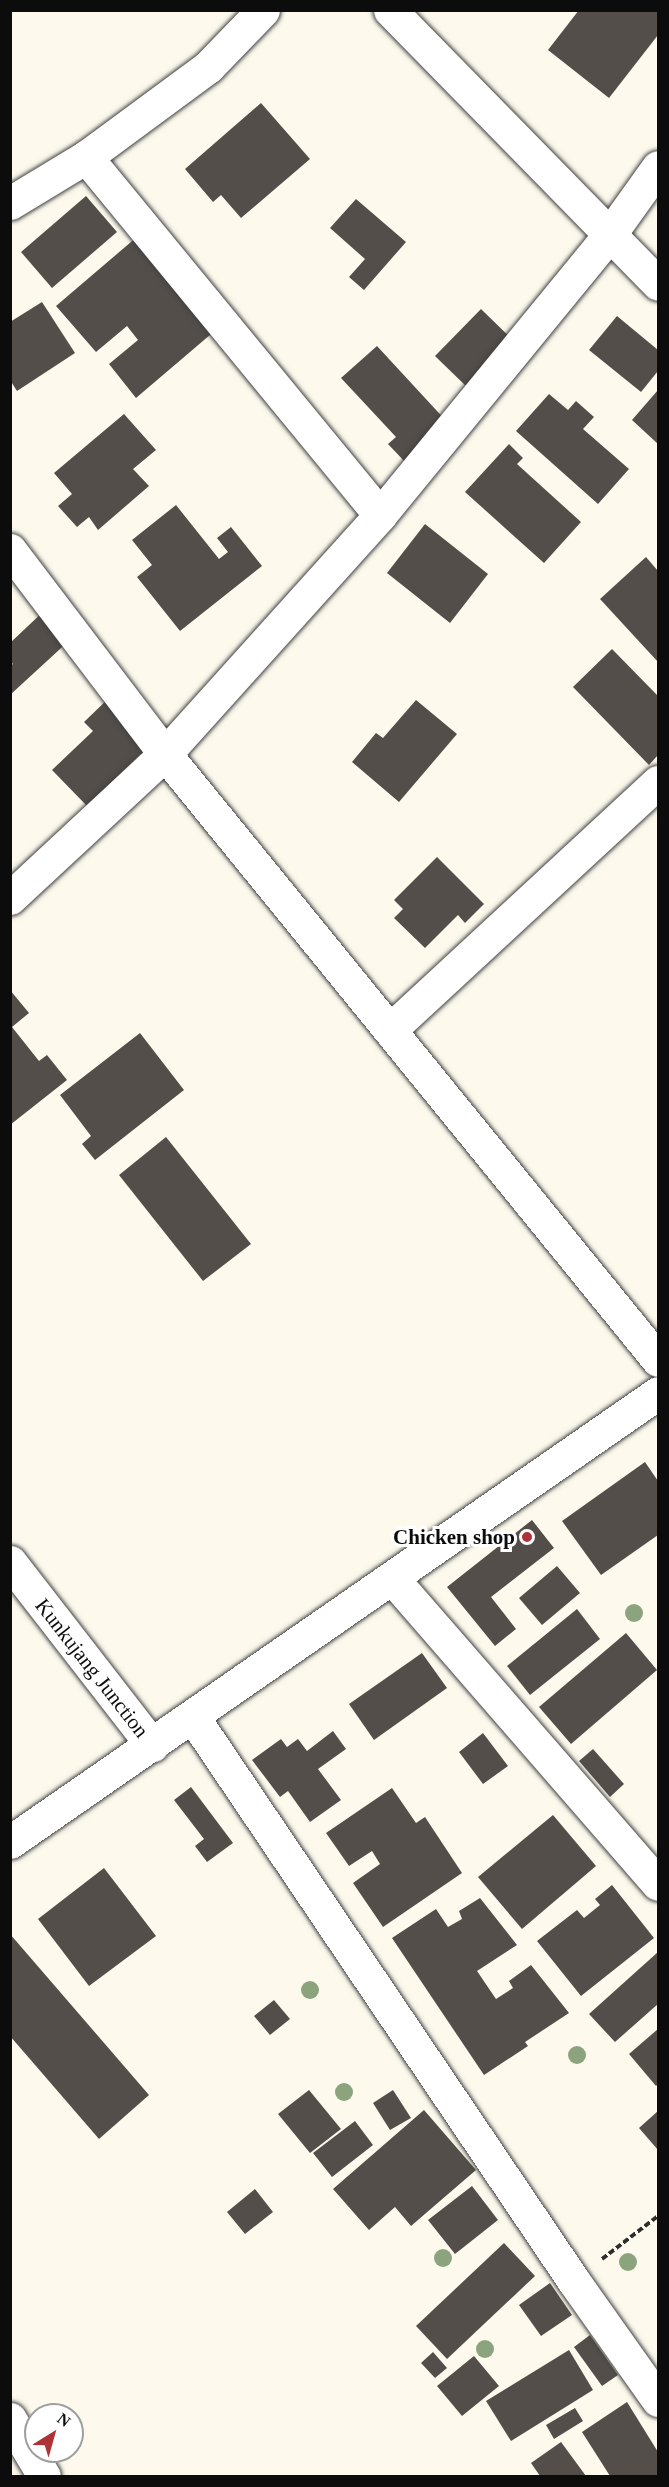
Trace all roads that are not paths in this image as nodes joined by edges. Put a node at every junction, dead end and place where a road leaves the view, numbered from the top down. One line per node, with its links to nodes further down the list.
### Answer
1 (263, 10): 3 (street)
2 (390, 10): 6 (street)
3 (86, 157): 5 (street); 8 (street)
4 (658, 167): 6 (street)
5 (10, 203)
6 (610, 234): 7 (street); 8 (street)
7 (658, 284)
8 (380, 515): 10 (street)
9 (10, 550): 10 (street)
10 (165, 754): 12 (street); 13 (street)
11 (658, 782): 13 (street)
12 (10, 898)
13 (390, 1030): 14 (street)
14 (658, 1360)
15 (658, 1393): 17 (street)
16 (10, 1562): 19 (street, Kunkujang Junction)
17 (392, 1578): 18 (street); 21 (street)
18 (194, 1717): 19 (street); 22 (street)
19 (152, 1745): 20 (street)
20 (10, 1842)
21 (658, 1884)
22 (658, 2400)
23 (10, 2419): 24 (street)
24 (44, 2476)

